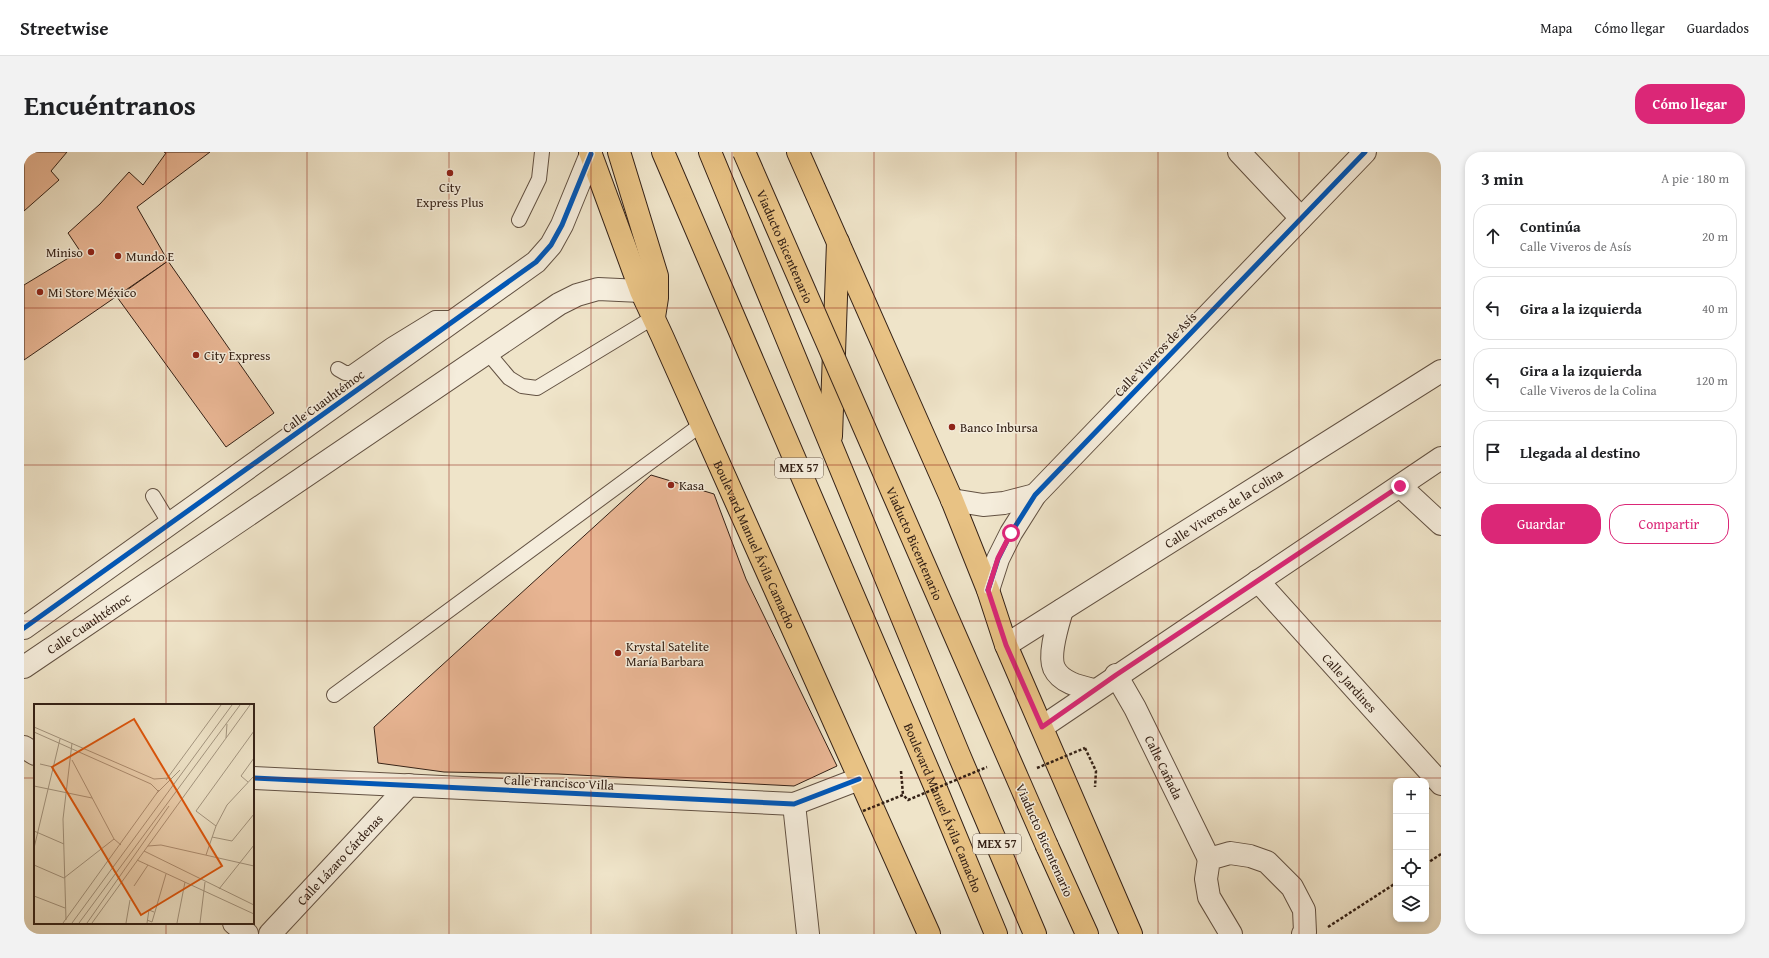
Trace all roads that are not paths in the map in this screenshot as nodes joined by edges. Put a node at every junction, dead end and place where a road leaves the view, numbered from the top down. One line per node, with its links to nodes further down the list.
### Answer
1 (542, 152): 11 (lane)
2 (619, 152): 14 (main road)
3 (663, 152): 53 (main road, Boulevard Manuel Ávila Camacho / MEX 57)
4 (710, 152): 20 (main road, MEX 57)
5 (744, 152): 55 (main road, Viaducto Bicentenario, bridge)
6 (798, 152): 12 (main road)
7 (1240, 152): 10 (street)
8 (1366, 152): 10 (street, Calle Viveros de Asís)
9 (590, 153): 13 (main road, Boulevard Manuel Ávila Camacho); 15 (street, Calle Cuauhtémoc)
10 (1301, 218): 23 (street, Calle Viveros de Asís)
11 (519, 220)
12 (838, 242): 20 (main road); 25 (main road)
13 (641, 291): 14 (main road, Boulevard Manuel Ávila Camacho); 16 (street, Calle Cuauhtémoc)
14 (654, 317): 16 (lane); 19 (main road, Boulevard Manuel Ávila Camacho)
15 (458, 318): 17 (lane); 26 (street, Calle Cuauhtémoc)
16 (488, 353): 28 (street, Calle Cuauhtémoc)
17 (338, 369)
18 (1441, 371): 31 (street, Calle Viveros de la Colina)
19 (702, 424): 37 (lane); 42 (main road, Boulevard Manuel Ávila Camacho)
20 (830, 443): 54 (main road, MEX 57)
21 (1441, 458): 22 (street)
22 (1400, 486): 27 (street); 29 (street)
23 (1035, 495): 25 (street); 30 (street, Calle Viveros de Asís)
24 (153, 496): 26 (lane)
25 (952, 500): 30 (main road)
26 (170, 524): 28 (street); 32 (street, Calle Cuauhtémoc)
27 (1441, 524)
28 (190, 554): 34 (street, Calle Cuauhtémoc)
29 (1258, 581): 35 (street); 43 (street, Calle Jardines)
30 (988, 590): 33 (main road)
31 (1062, 610): 33 (street, Calle Viveros de la Colina); 36 (street)
32 (24, 628)
33 (1006, 645): 38 (main road)
34 (24, 667)
35 (1116, 675): 36 (street); 46 (street, Calle Cañada)
36 (1094, 690): 38 (street)
37 (334, 695)
38 (1042, 727): 56 (main road)
39 (24, 747): 40 (street)
40 (34, 753)
41 (254, 778): 44 (street, Calle Francisco Villa)
42 (859, 779): 45 (street, Calle Francisco Villa); 52 (main road, Boulevard Manuel Ávila Camacho)
43 (1441, 784)
44 (409, 785): 45 (street, Calle Francisco Villa); 50 (street, Calle Lázaro Cárdenas)
45 (794, 804): 51 (street)
46 (1209, 859): 48 (street); 57 (street)
47 (235, 924): 49 (street)
48 (1304, 933)
49 (247, 934)
50 (270, 934)
51 (808, 934)
52 (929, 934)
53 (996, 934)
54 (1035, 934)
55 (1086, 934)
56 (1131, 934)
57 (1231, 934)

